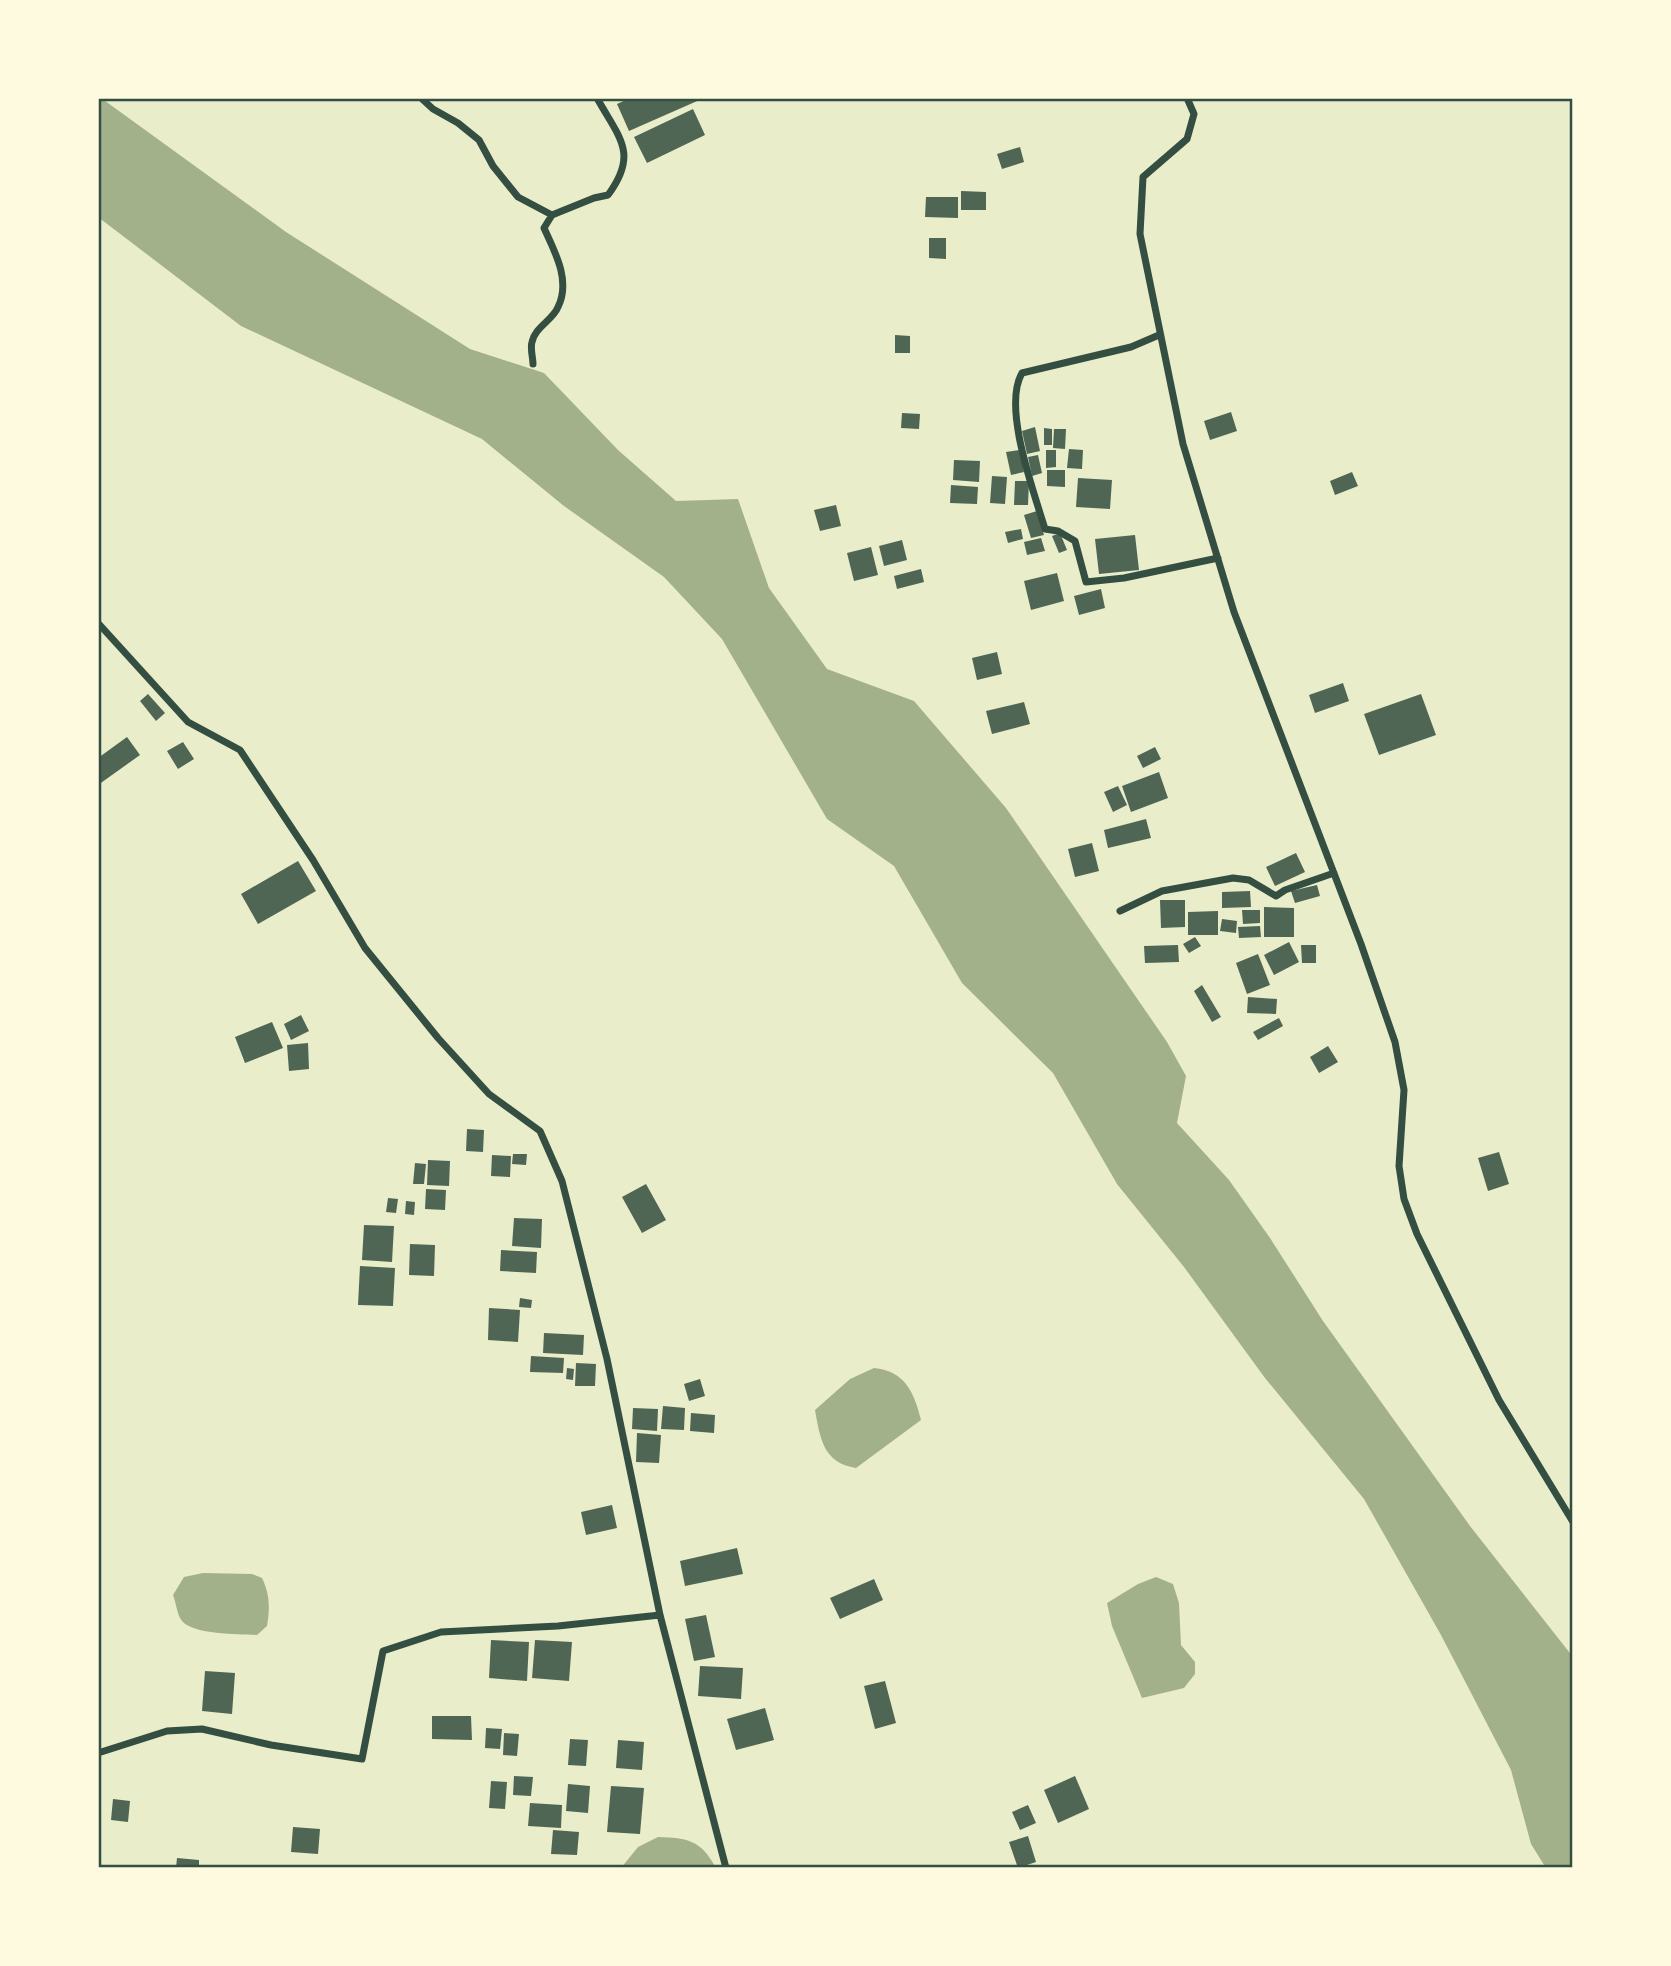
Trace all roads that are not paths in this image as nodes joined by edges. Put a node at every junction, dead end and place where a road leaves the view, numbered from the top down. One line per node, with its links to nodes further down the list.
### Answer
1 (421, 98): 4 (street)
2 (597, 98): 4 (street)
3 (1188, 98): 5 (street)
4 (552, 215): 6 (street)
5 (1159, 335): 7 (street); 7 (street)
6 (533, 364)
7 (1218, 558): 9 (street)
8 (98, 623): 12 (street)
9 (1334, 873): 10 (street); 11 (street)
10 (1120, 911)
11 (1573, 1522)
12 (660, 1615): 13 (street); 14 (street)
13 (98, 1754)
14 (726, 1868)

